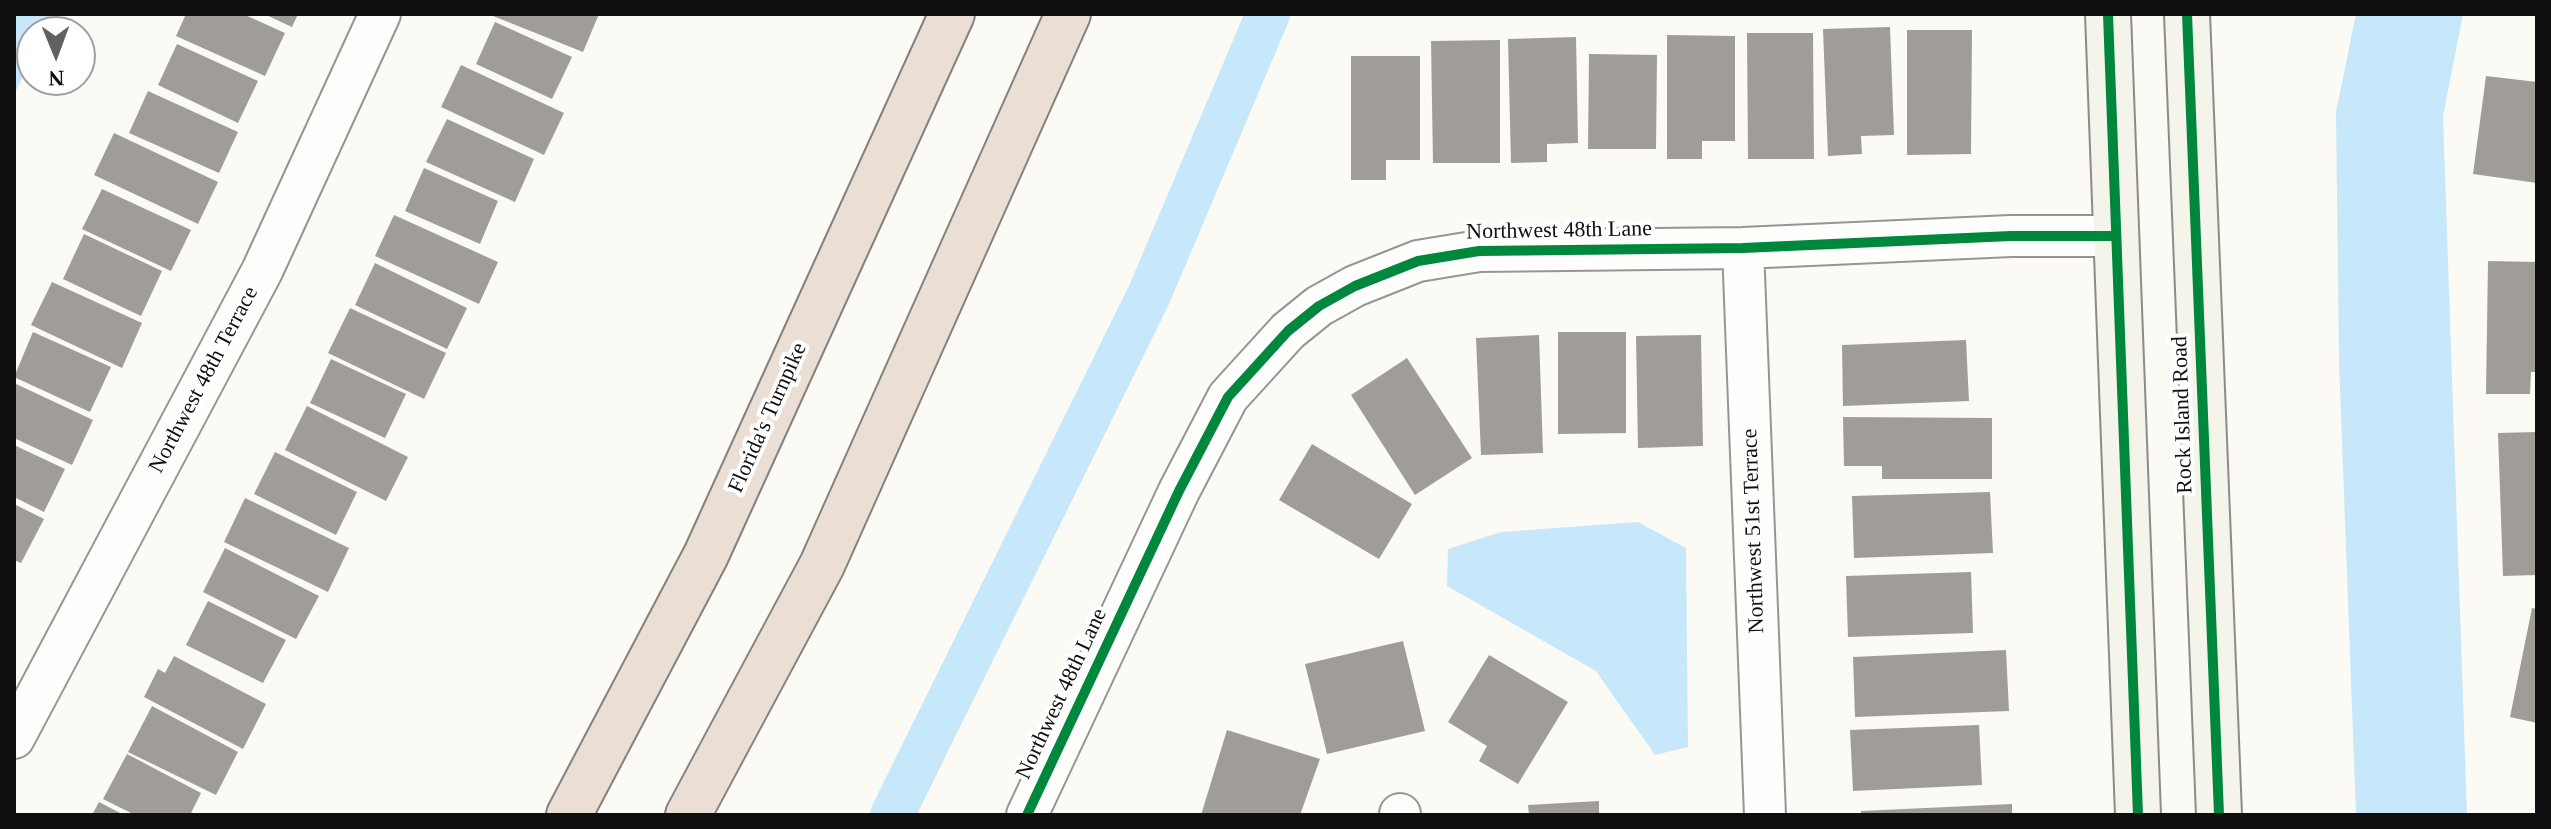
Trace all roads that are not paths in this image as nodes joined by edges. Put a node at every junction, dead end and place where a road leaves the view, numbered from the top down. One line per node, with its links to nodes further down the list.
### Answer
1 (380, 14): 8 (street, Northwest 48th Terrace)
2 (952, 14): 9 (highway, Florida's Turnpike)
3 (1068, 14): 10 (highway)
4 (2108, 14): 6 (main road)
5 (2187, 14): 14 (main road, Rock Island Road)
6 (2116, 236): 7 (street, Northwest 48th Lane); 13 (main road)
7 (1743, 248): 11 (street, Northwest 48th Lane); 12 (street, Northwest 51st Terrace)
8 (14, 738)
9 (569, 815)
10 (688, 815)
11 (1027, 815)
12 (1765, 815)
13 (2138, 815)
14 (2219, 815)

